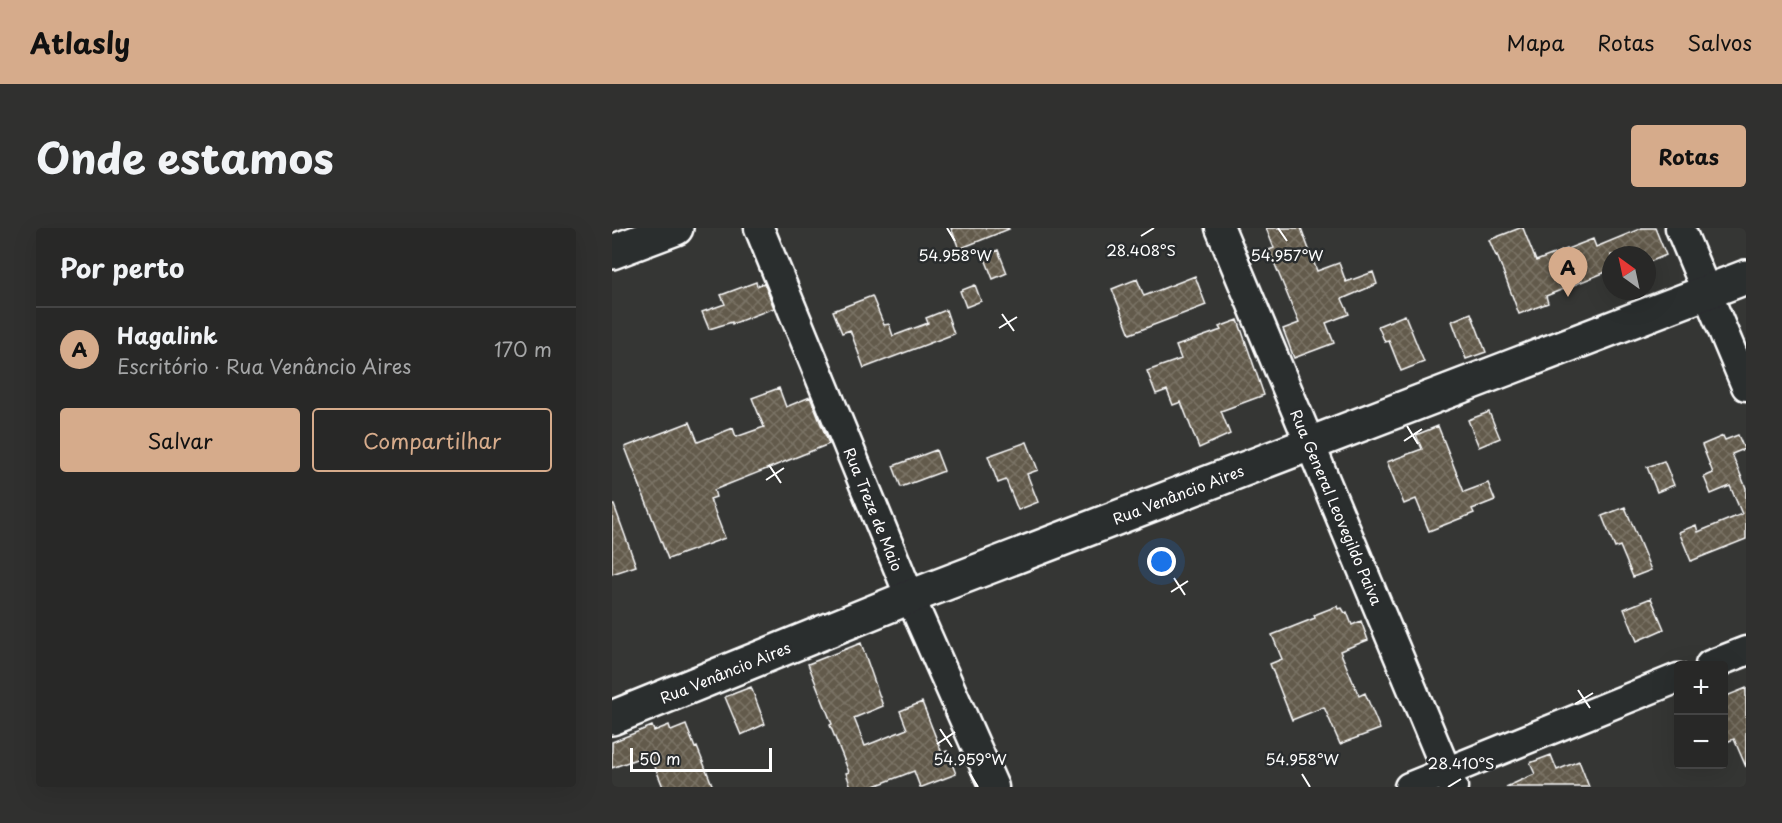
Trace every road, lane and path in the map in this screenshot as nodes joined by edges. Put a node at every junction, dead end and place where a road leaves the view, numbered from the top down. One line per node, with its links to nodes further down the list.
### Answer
1 (676, 228): 5 (main road)
2 (759, 228): 10 (street, Rua Treze de Maio)
3 (1220, 228): 9 (street, Rua General Leovegildo Paiva)
4 (1680, 228): 7 (street)
5 (612, 252)
6 (1746, 277): 7 (main road, Rua Venâncio Aires)
7 (1706, 292): 8 (street); 9 (main road, Rua Venâncio Aires)
8 (1746, 386)
9 (1310, 444): 10 (main road, Rua Venâncio Aires); 15 (street, Rua General Leovegildo Paiva)
10 (909, 597): 14 (main road, Rua Venâncio Aires); 16 (street, Rua Treze de Maio)
11 (1746, 651): 12 (street)
12 (1722, 661)
13 (1674, 680): 15 (street)
14 (612, 718)
15 (1450, 780): 17 (street)
16 (994, 787)
17 (1409, 787)

